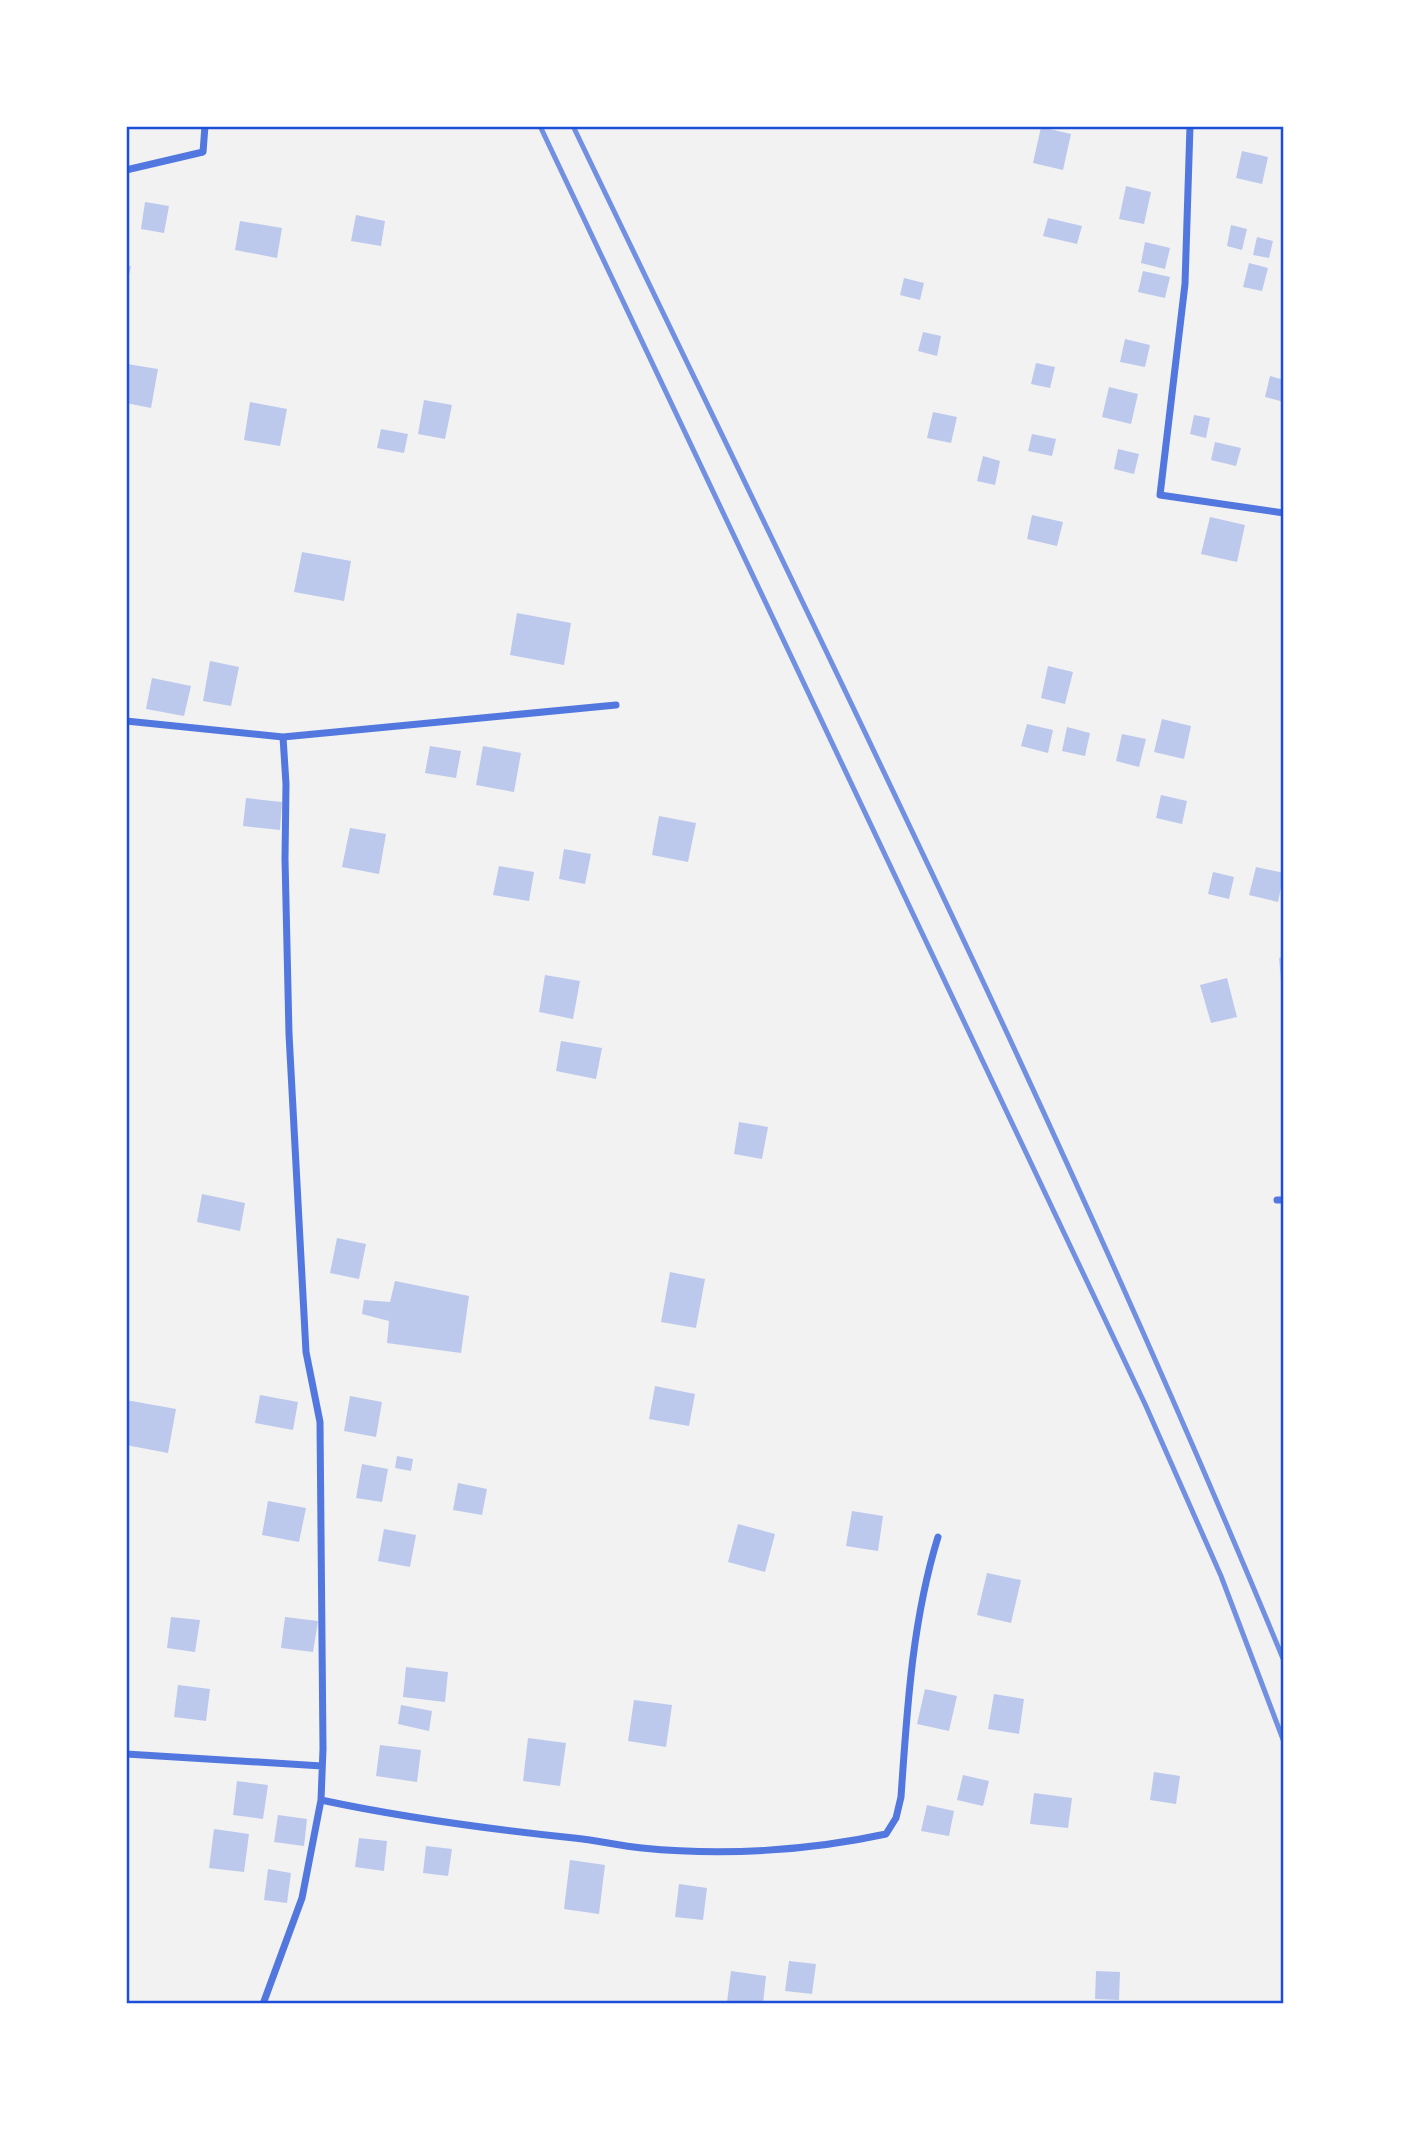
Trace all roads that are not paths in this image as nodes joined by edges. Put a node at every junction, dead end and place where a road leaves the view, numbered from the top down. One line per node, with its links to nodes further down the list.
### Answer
1 (205, 126): 3 (street)
2 (1190, 126): 4 (street)
3 (126, 170)
4 (1284, 513)
5 (616, 705): 7 (street)
6 (126, 721): 7 (street)
7 (283, 737): 10 (street)
8 (937, 1537): 11 (street)
9 (126, 1754): 10 (street)
10 (322, 1766): 11 (street)
11 (321, 1800): 12 (street)
12 (263, 2004)

